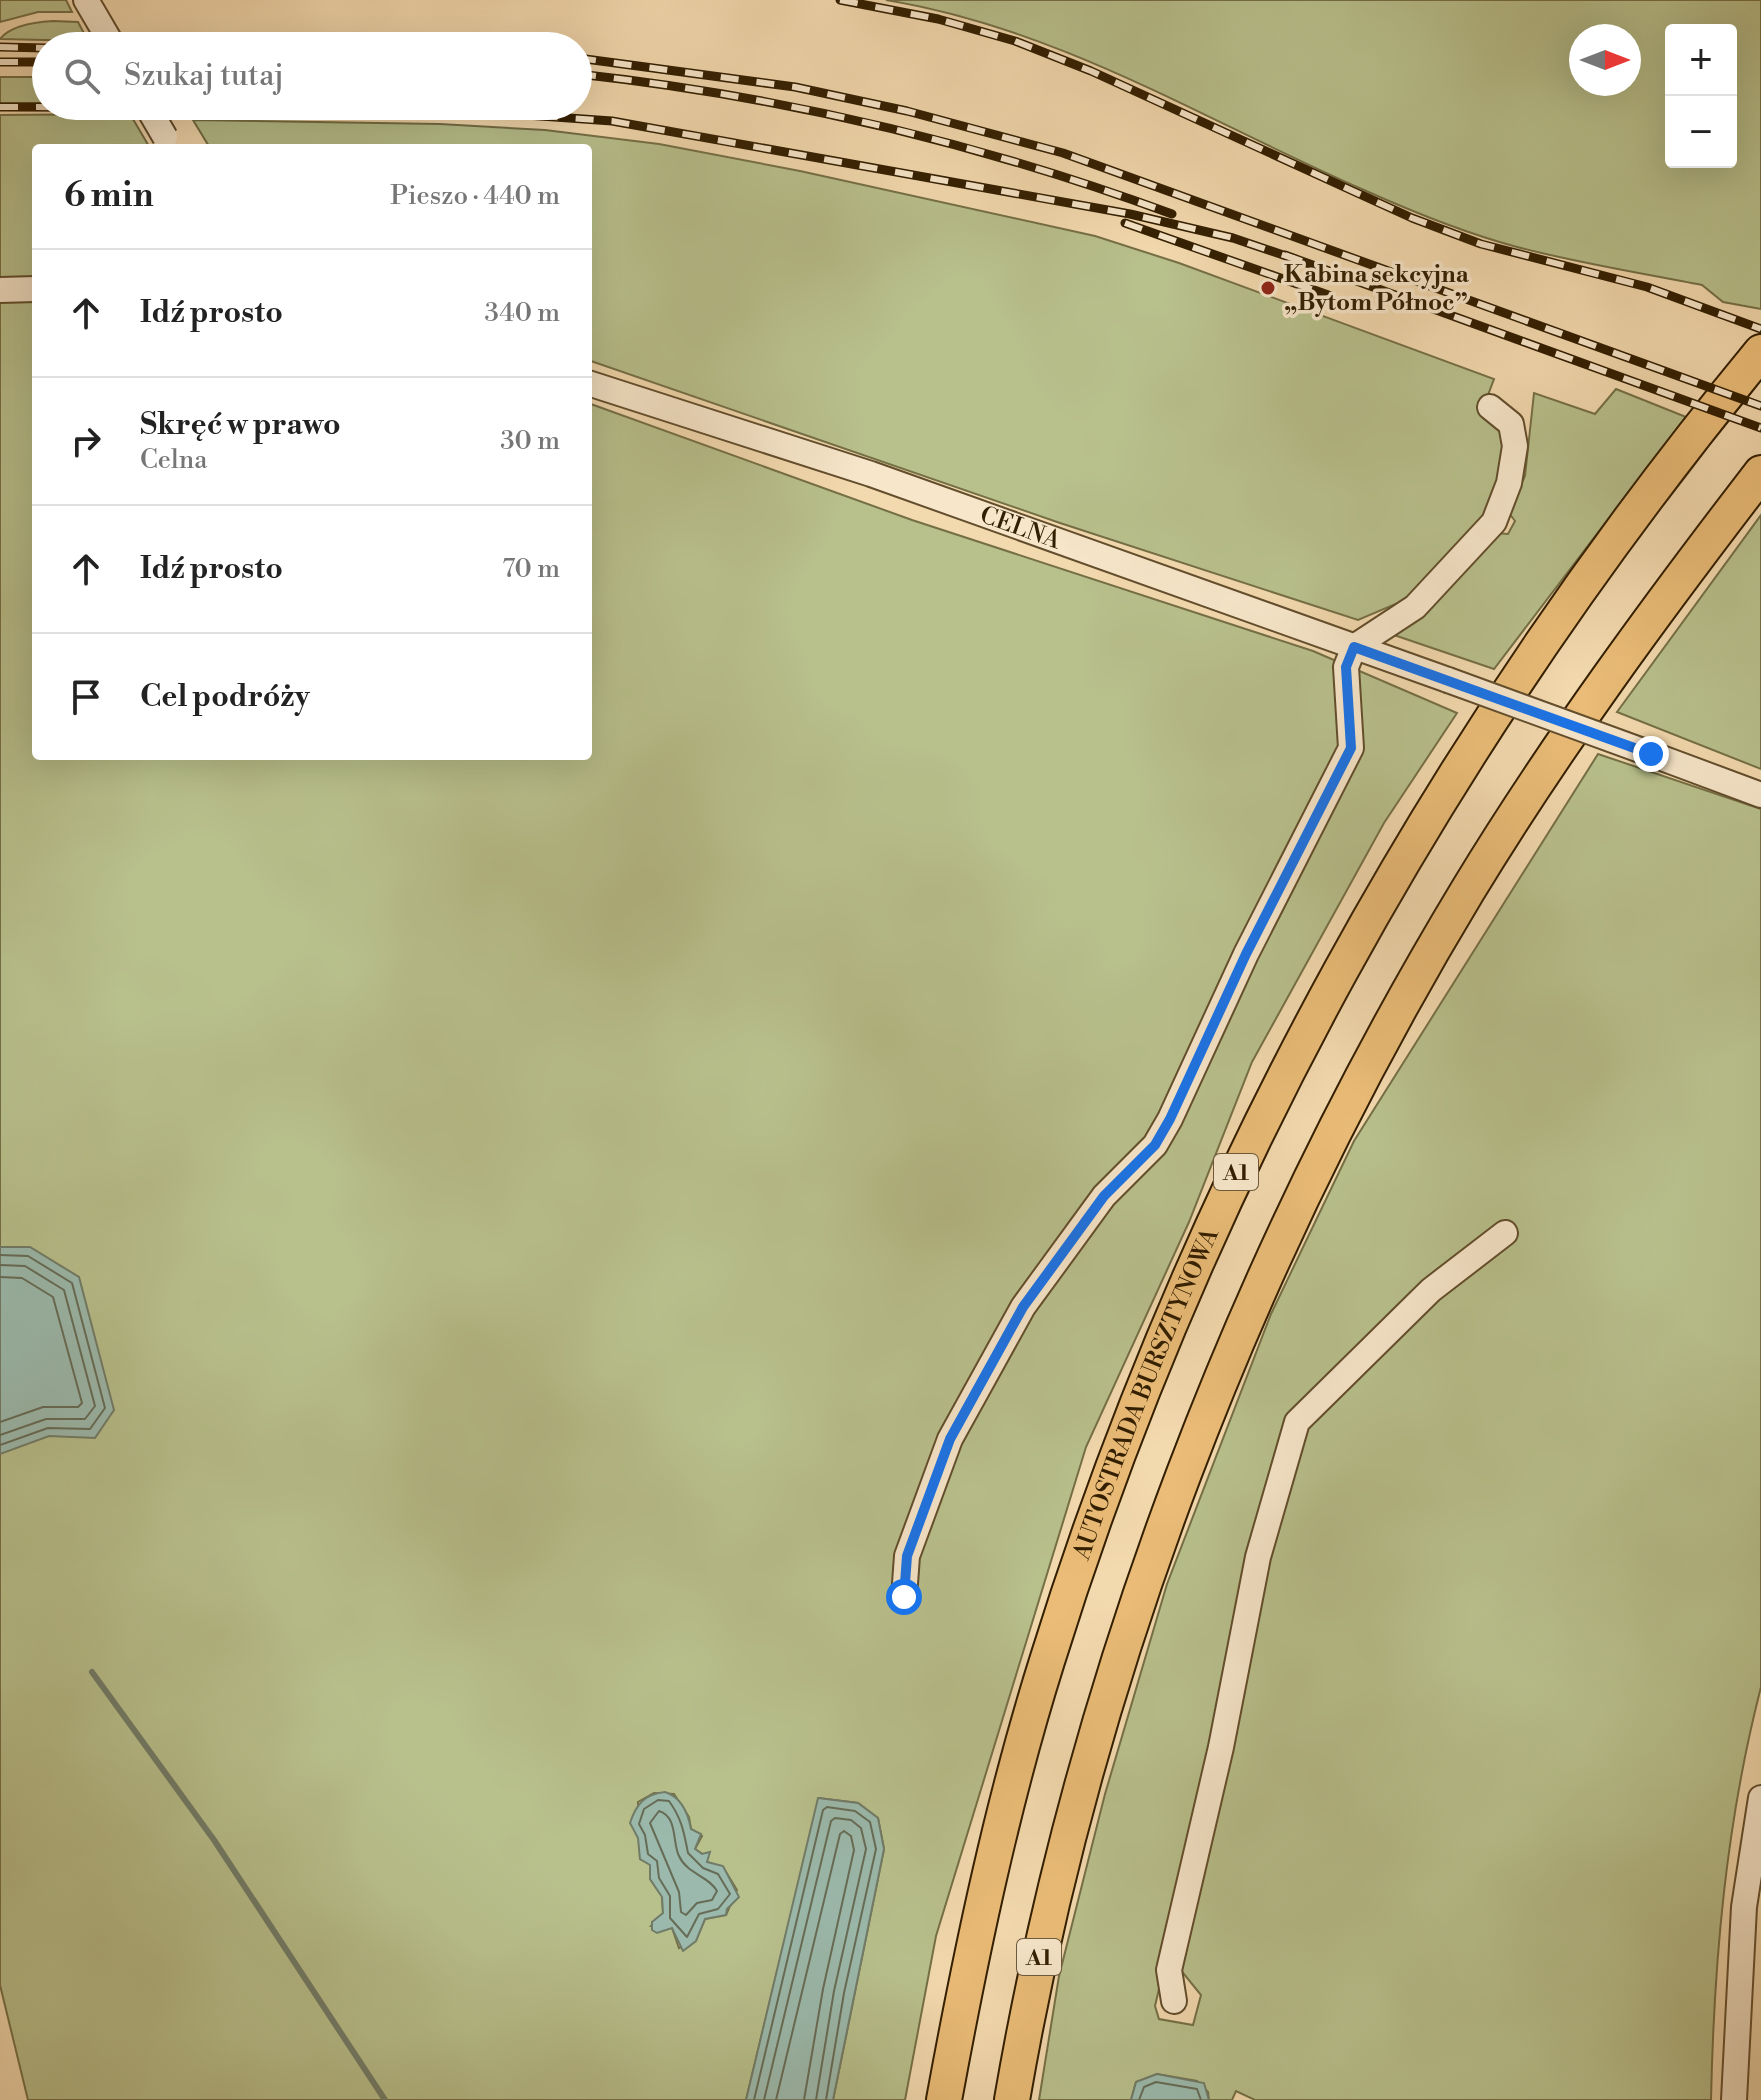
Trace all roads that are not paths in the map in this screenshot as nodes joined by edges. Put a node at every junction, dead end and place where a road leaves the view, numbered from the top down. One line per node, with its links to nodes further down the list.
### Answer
1 (86, 0): 2 (street)
2 (105, 32)
3 (155, 120): 4 (street, bridge)
4 (168, 142)
5 (32, 289): 6 (street)
6 (0, 290)
7 (1761, 352): 17 (highway, AUTOSTRADA BURSZTYNOWA / A1)
8 (592, 384): 11 (street, CELNA)
9 (1490, 407): 11 (street)
10 (1761, 473): 18 (highway, A1)
11 (1354, 647): 12 (street, CELNA, bridge); 14 (street)
12 (1761, 795)
13 (1505, 1233): 16 (street)
14 (904, 1597)
15 (1761, 1798): 19 (street)
16 (1174, 2001)
17 (944, 2100)
18 (1012, 2100)
19 (1734, 2100)

